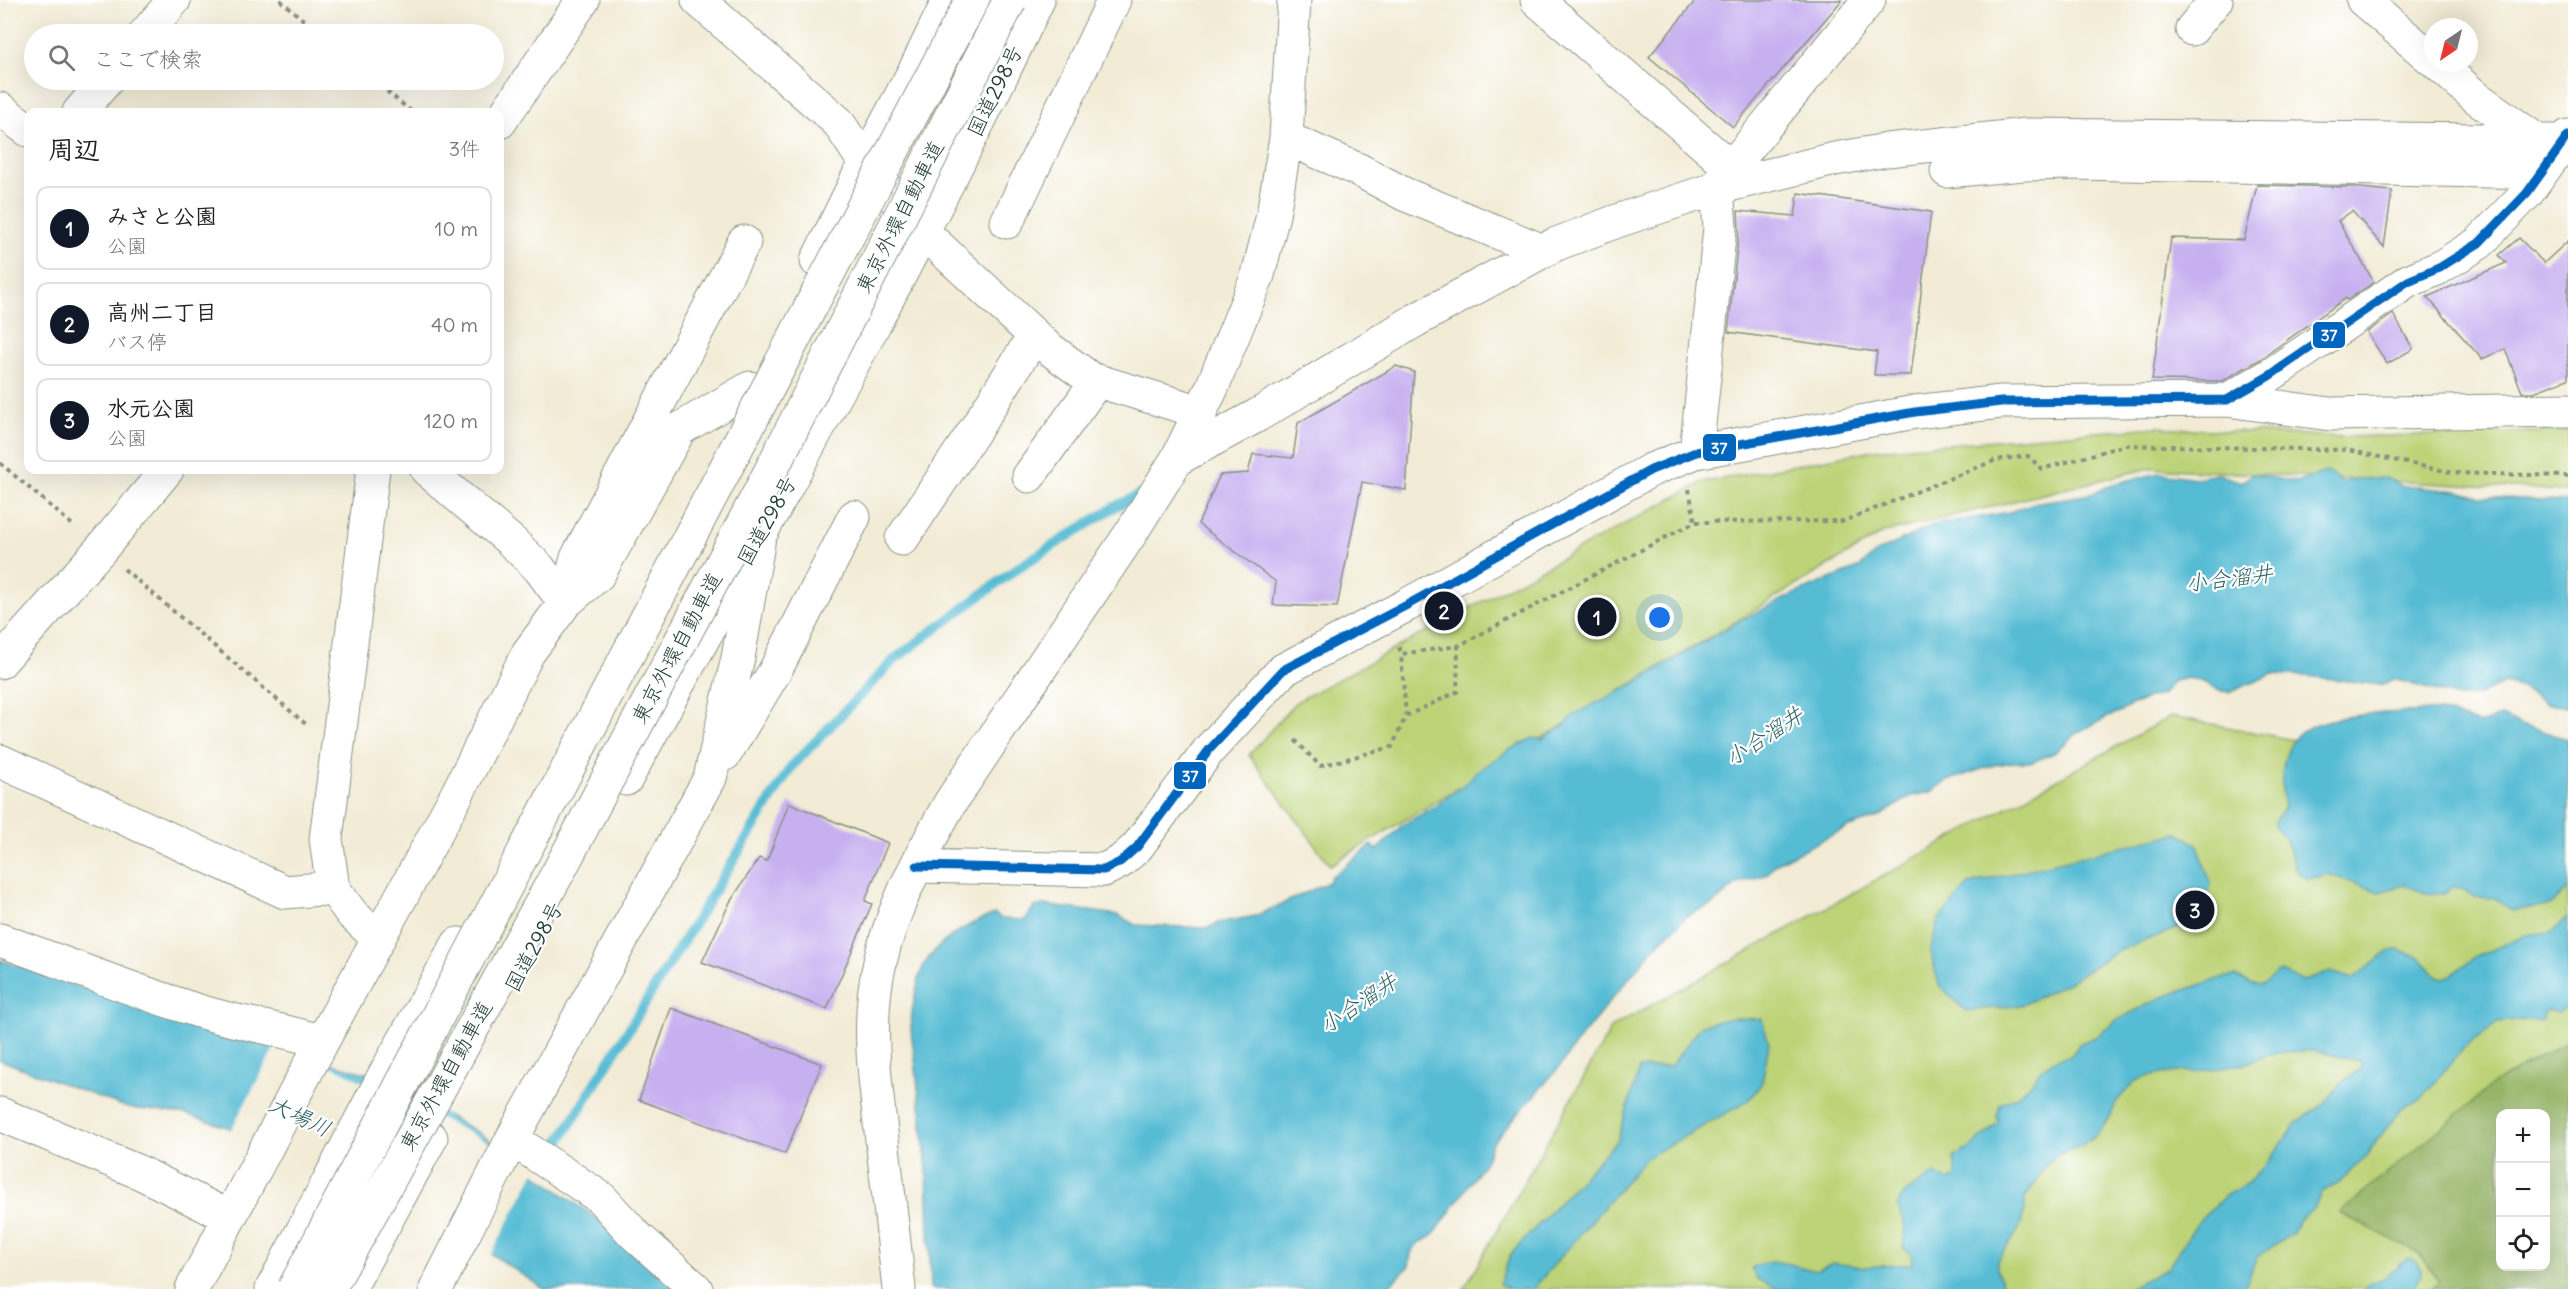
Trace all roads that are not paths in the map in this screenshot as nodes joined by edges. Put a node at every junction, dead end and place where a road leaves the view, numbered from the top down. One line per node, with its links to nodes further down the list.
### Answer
1 (174, 0): 14 (main road)
2 (583, 0): 21 (main road)
3 (698, 0): 25 (main road)
4 (949, 0): 25 (main road)
5 (972, 0): 61 (main road, 東京外環自動車道, bridge)
6 (1010, 0): 62 (main road, 東京外環自動車道, bridge)
7 (1038, 0): 29 (main road, 国道298号)
8 (1114, 0): 28 (main road)
9 (1537, 0): 27 (main road)
10 (1869, 0): 27 (main road)
11 (2216, 0): 15 (main road)
12 (2363, 0): 16 (main road)
13 (1296, 2): 23 (main road)
14 (154, 24)
15 (2192, 29)
16 (2424, 52)
17 (2447, 72): 24 (main road)
18 (98, 90): 19 (main road)
19 (82, 108)
20 (0, 109): 22 (main road)
21 (504, 116)
22 (24, 127)
23 (1286, 138): 31 (main road); 37 (main road)
24 (2556, 147): 26 (main road); 27 (main road); 35 (main road)
25 (864, 163): 29 (main road); 34 (main road)
26 (1947, 171)
27 (1720, 182): 31 (main road); 38 (main road)
28 (1007, 222)
29 (924, 233): 32 (main road); 45 (main road, 国道298号)
30 (744, 243): 47 (main road)
31 (1543, 251): 39 (main road)
32 (1034, 336): 33 (main road); 46 (main road)
33 (1097, 381): 37 (main road); 43 (main road)
34 (750, 388): 47 (main road); 60 (main road)
35 (2227, 400): 36 (main road); 38 (main road)
36 (2568, 410)
37 (1201, 412): 39 (main road)
38 (1696, 452): 51 (main road)
39 (1177, 459): 51 (main road)
40 (164, 474): 48 (main road)
41 (372, 474): 52 (main road)
42 (432, 474): 47 (main road)
43 (1029, 476)
44 (854, 517): 50 (main road)
45 (759, 536): 50 (main road); 63 (main road, 国道298号)
46 (902, 539)
47 (565, 603): 53 (main road)
48 (0, 662)
49 (0, 760): 52 (main road)
50 (710, 778): 57 (main road)
51 (917, 866): 66 (main road)
52 (333, 888): 53 (main road)
53 (378, 938): 55 (main road)
54 (0, 940): 55 (main road)
55 (322, 1042): 58 (main road)
56 (0, 1115): 58 (main road)
57 (512, 1139): 64 (main road); 65 (main road)
58 (229, 1217): 59 (main road)
59 (192, 1289)
60 (272, 1289)
61 (294, 1289)
62 (329, 1289)
63 (349, 1289)
64 (436, 1289)
65 (696, 1289)
66 (899, 1289)

